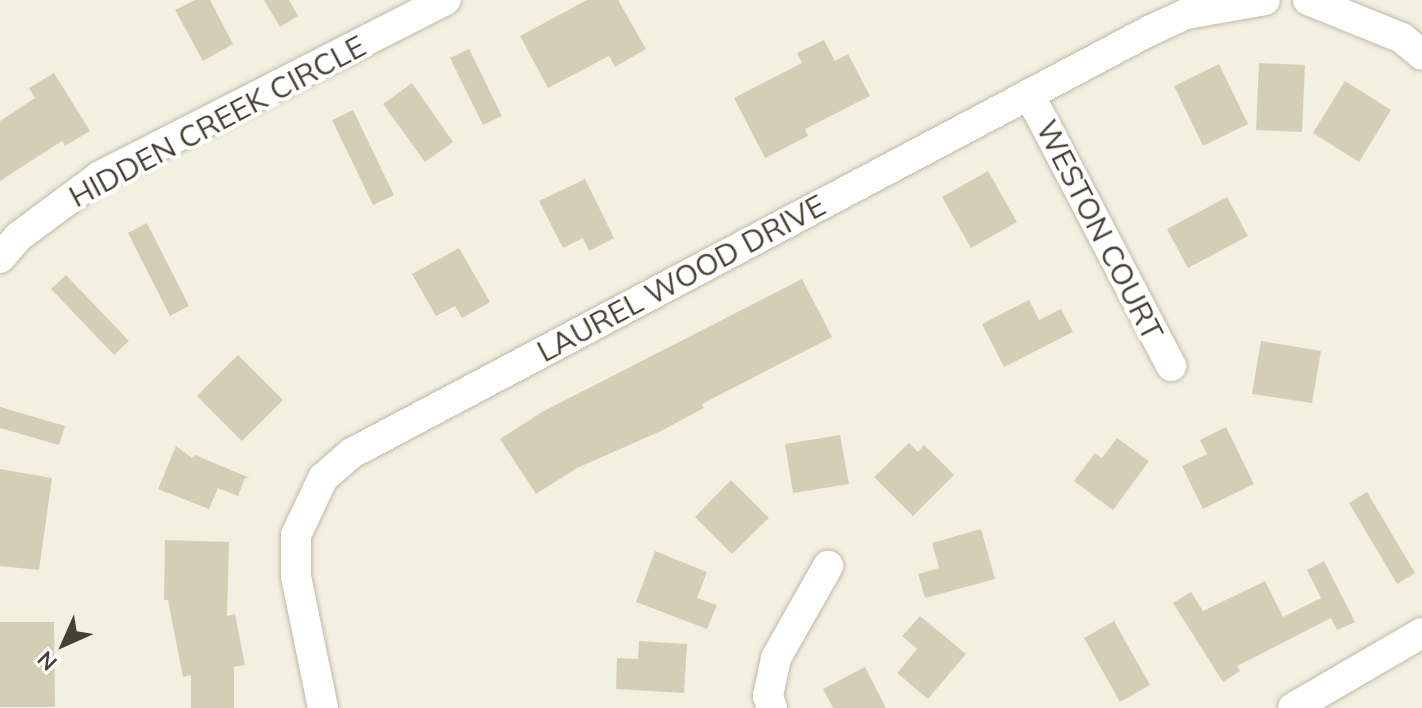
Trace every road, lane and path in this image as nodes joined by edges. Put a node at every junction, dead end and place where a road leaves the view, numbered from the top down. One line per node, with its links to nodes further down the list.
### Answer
1 (446, 0): 6 (street, HIDDEN CREEK CIRCLE)
2 (1265, 0): 5 (street, LAUREL WOOD DRIVE)
3 (1308, 0): 4 (street)
4 (1422, 55)
5 (1029, 94): 7 (street, WESTON COURT); 10 (street, LAUREL WOOD DRIVE)
6 (0, 258)
7 (1171, 366)
8 (828, 566): 11 (street)
9 (1422, 633): 12 (street)
10 (323, 708)
11 (772, 708)
12 (1293, 708)

